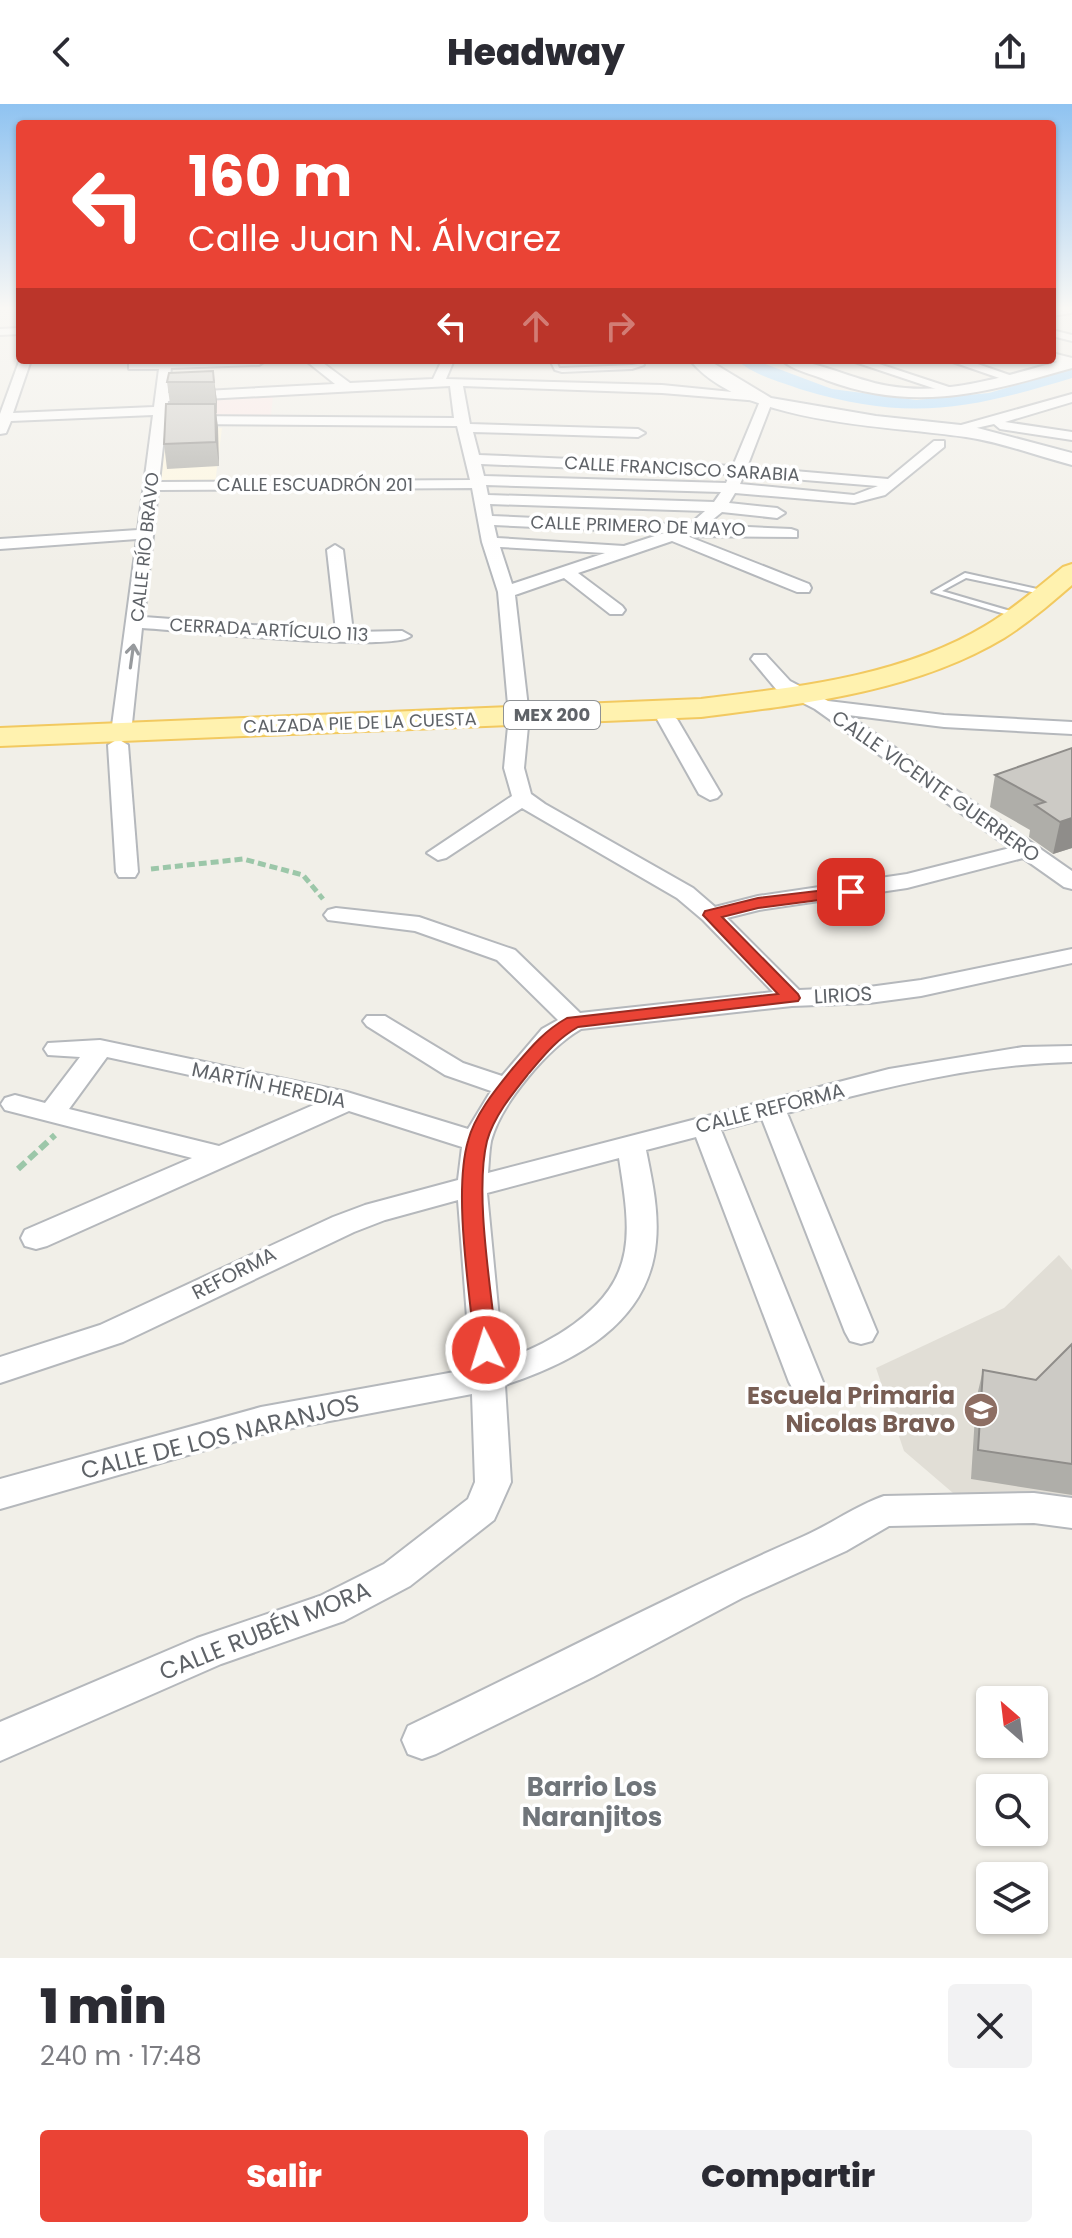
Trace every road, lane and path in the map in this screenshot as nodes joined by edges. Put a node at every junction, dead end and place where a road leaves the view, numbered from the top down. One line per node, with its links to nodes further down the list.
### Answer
1 (12, 395): 10 (street)
2 (162, 395): 9 (street, CALLE RÍO BRAVO)
3 (286, 395): 9 (street)
4 (459, 395): 12 (street)
5 (712, 395): 8 (street)
6 (752, 395): 8 (street)
7 (1072, 398): 11 (street)
8 (762, 400): 13 (street); 20 (street)
9 (160, 410): 10 (street); 12 (street); 22 (street, CALLE RÍO BRAVO)
10 (3, 418): 15 (street)
11 (979, 422): 13 (street); 16 (street)
12 (468, 429): 14 (street); 18 (street); 20 (street, CALLE FRANCISCO SARABIA); 23 (street)
13 (954, 429): 19 (street)
14 (638, 433)
15 (0, 434)
16 (1072, 436)
17 (939, 444): 21 (street)
18 (533, 446)
19 (1072, 459)
20 (737, 470): 21 (street, CALLE FRANCISCO SARABIA); 24 (street)
21 (890, 483): 24 (street)
22 (152, 486): 23 (street, CALLE ESCUADRÓN 201); 29 (street, CALLE RÍO BRAVO)
23 (479, 488): 24 (street); 25 (street); 27 (street)
24 (731, 488): 25 (street)
25 (719, 507): 26 (street); 28 (street)
26 (777, 513)
27 (485, 520): 28 (street, CALLE PRIMERO DE MAYO); 32 (street)
28 (694, 528): 30 (street, CALLE PRIMERO DE MAYO); 31 (street)
29 (147, 534): 33 (street); 42 (street, CALLE RÍO BRAVO)
30 (791, 534)
31 (674, 536): 34 (street); 38 (street)
32 (490, 542): 34 (street); 39 (street)
33 (0, 544)
34 (633, 549): 37 (street)
35 (335, 550): 44 (street)
36 (1072, 572): 40 (main road, CALZADA PIE DE LA CUESTA / MEX 200)
37 (568, 573): 39 (street); 41 (street)
38 (803, 588)
39 (506, 592): 48 (street)
40 (1043, 604): 40 (lane); 46 (main road, CALZADA PIE DE LA CUESTA / MEX 200)
41 (616, 610)
42 (136, 622): 44 (street, CERRADA ARTÍCULO 113); 51 (street, CALLE RÍO BRAVO, one-way to 42)
43 (402, 636): 44 (street, CERRADA ARTÍCULO 113)
44 (345, 637)
45 (760, 659): 46 (street, CALLE VICENTE GUERRERO)
46 (812, 700): 47 (main road, CALZADA PIE DE LA CUESTA / MEX 200); 48 (main road, CALZADA PIE DE LA CUESTA / MEX 200); 49 (street); 55 (street, CALLE VICENTE GUERRERO)
47 (667, 719): 48 (main road, CALZADA PIE DE LA CUESTA / MEX 200); 53 (street)
48 (517, 722): 51 (main road, CALZADA PIE DE LA CUESTA / MEX 200); 54 (street)
49 (1072, 728)
50 (0, 737): 51 (main road, CALZADA PIE DE LA CUESTA / MEX 200)
51 (120, 739): 52 (main road, CALZADA PIE DE LA CUESTA / MEX 200); 57 (street, CALLE RÍO BRAVO)
52 (0, 749)
53 (710, 794)
54 (523, 798): 56 (street); 60 (street)
55 (1028, 850): 58 (street, CALLE VICENTE GUERRERO); 60 (street)
56 (438, 853)
57 (127, 872): 59 (path)
58 (1072, 882)
59 (336, 915): 64 (street)
60 (711, 915): 62 (street)
61 (1072, 956): 62 (street, LIRIOS)
62 (792, 998): 64 (street, LIRIOS)
63 (376, 1021): 68 (street)
64 (574, 1022): 68 (street)
65 (100, 1048): 66 (street, MARTÍN HEREDIA); 69 (street, MARTÍN HEREDIA); 72 (street)
66 (57, 1049)
67 (1072, 1054): 71 (street, CALLE REFORMA)
68 (507, 1087): 74 (street)
69 (347, 1101): 74 (street, MARTÍN HEREDIA); 76 (street)
70 (15, 1104): 72 (street)
71 (771, 1107): 73 (street, CALLE REFORMA); 80 (street)
72 (60, 1118): 76 (street); 77 (path)
73 (705, 1124): 75 (street, CALLE REFORMA); 83 (street)
74 (477, 1142): 78 (street)
75 (631, 1144): 78 (street, CALLE REFORMA); 82 (street, CALLE DE LOS NARANJOS)
76 (217, 1155): 79 (street)
77 (18, 1169)
78 (472, 1185): 81 (street, REFORMA); 82 (street)
79 (36, 1238)
80 (861, 1332)
81 (0, 1370)
82 (488, 1378): 84 (street, CALLE DE LOS NARANJOS); 87 (street, CALLE RUBÉN MORA)
83 (806, 1382)
84 (0, 1494)
85 (1072, 1513): 86 (street)
86 (422, 1740)
87 (0, 1742)

